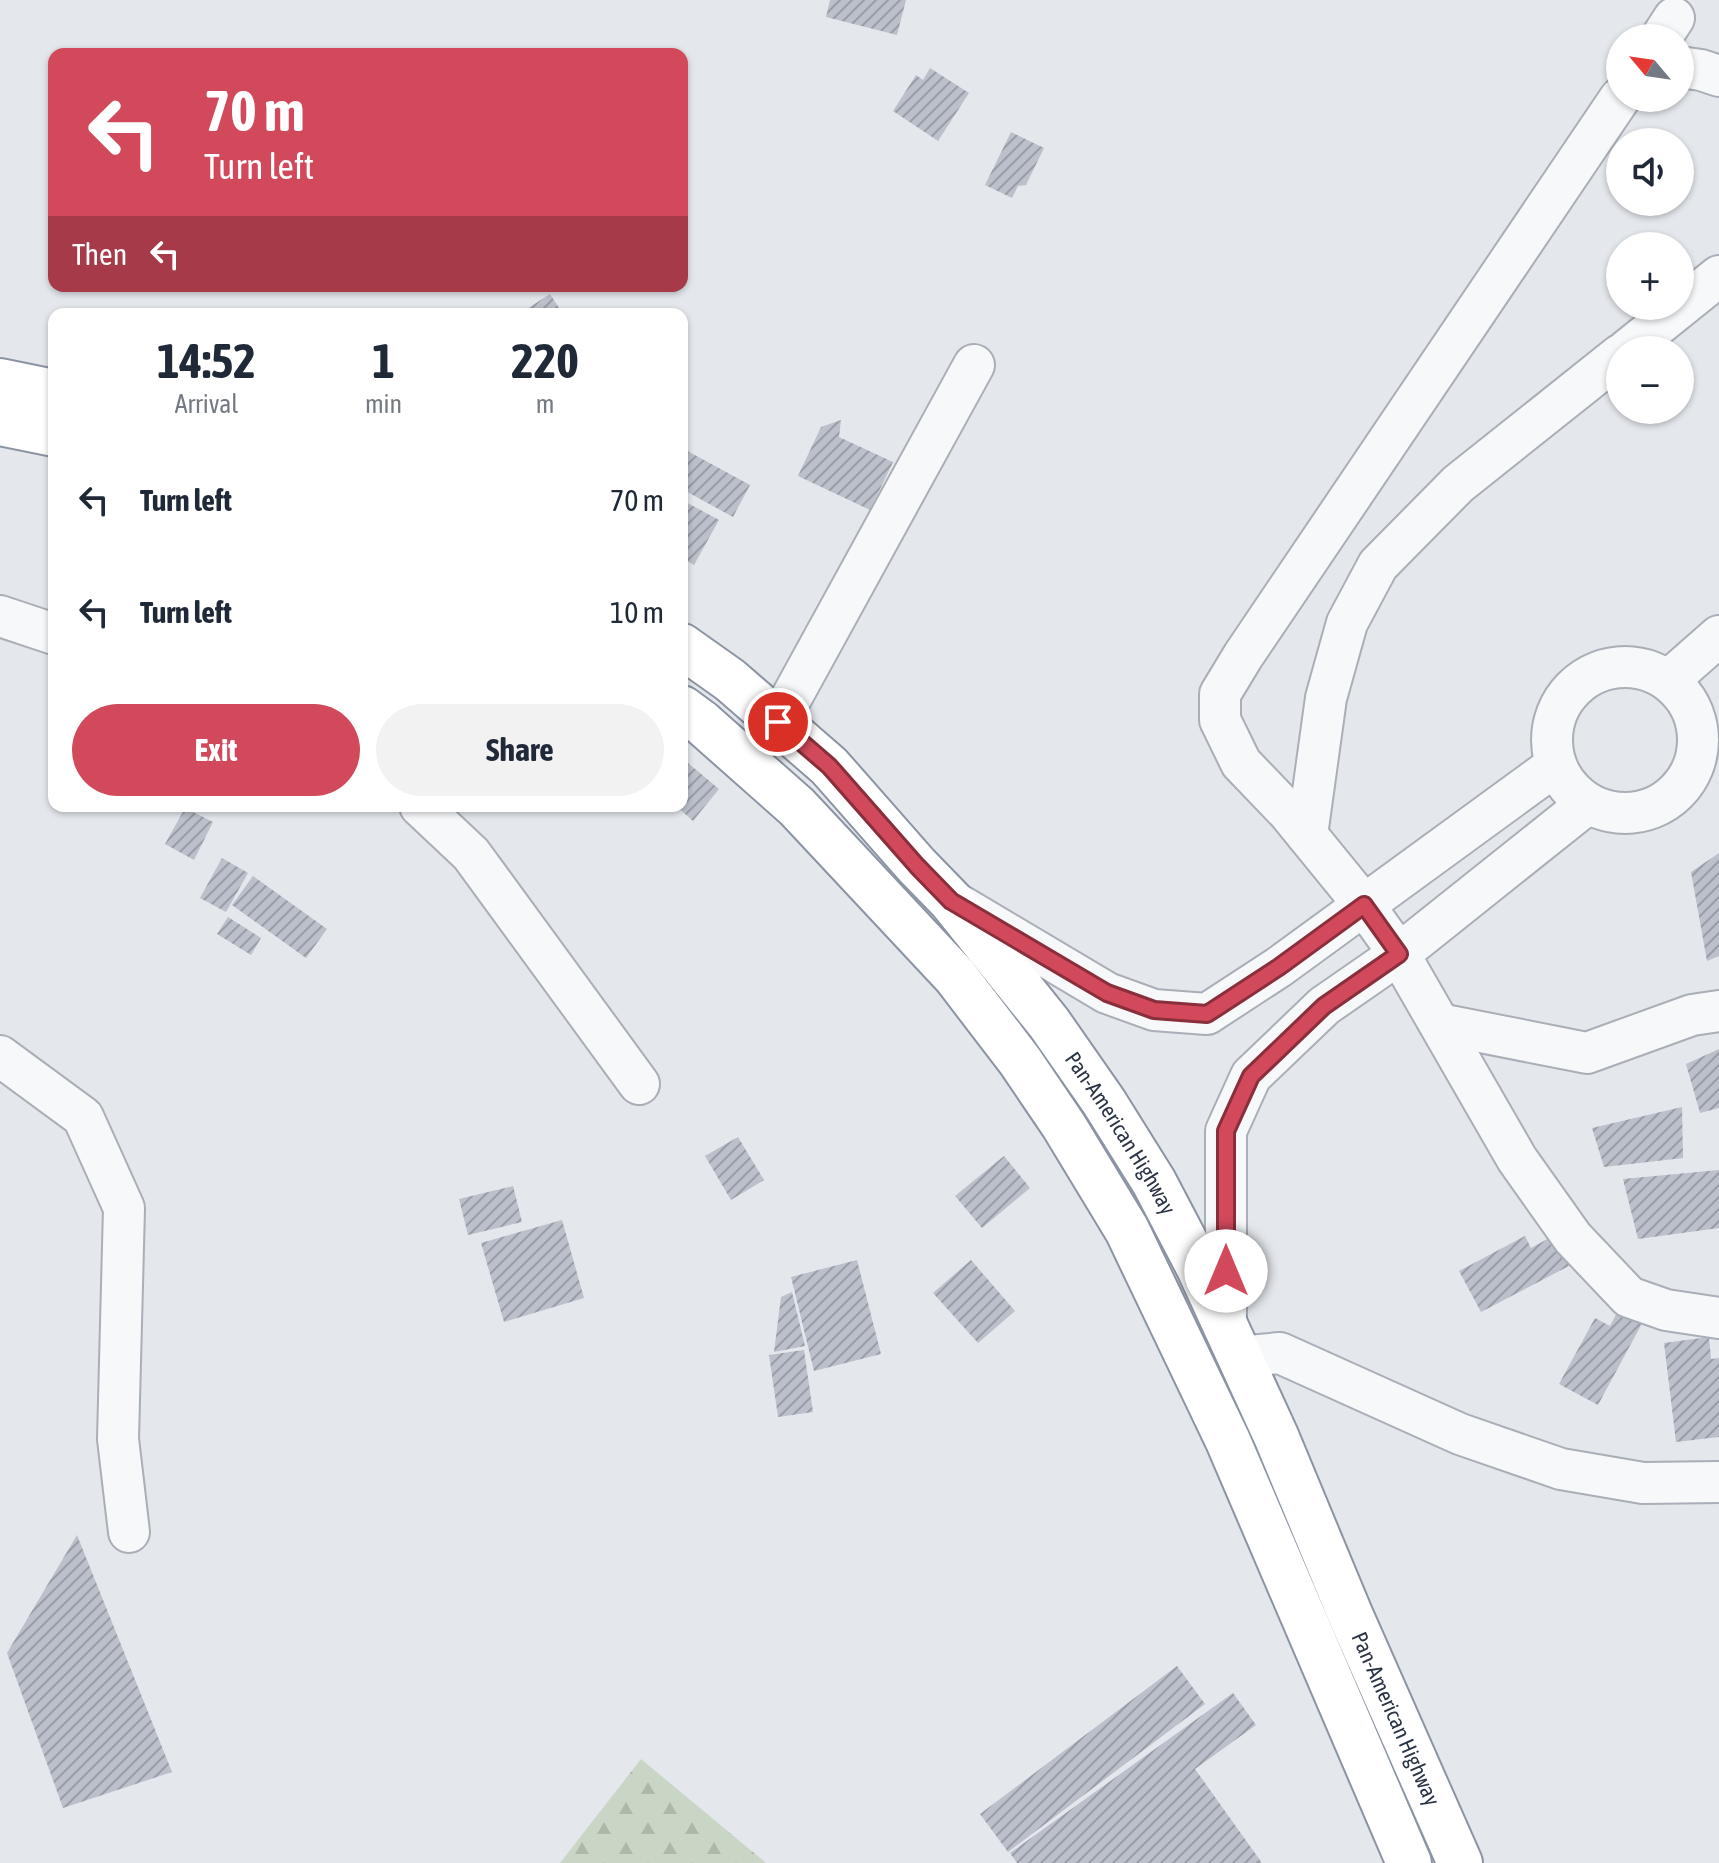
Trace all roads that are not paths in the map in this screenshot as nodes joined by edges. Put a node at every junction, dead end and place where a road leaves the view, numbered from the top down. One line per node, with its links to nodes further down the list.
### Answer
1 (1694, 69): 2 (street)
2 (1719, 76)
3 (1611, 112): 23 (street)
4 (1719, 276): 5 (street)
5 (1644, 336)
6 (974, 365): 19 (street)
7 (1606, 366): 23 (street)
8 (0, 381): 9 (highway)
9 (48, 391)
10 (0, 423): 11 (highway)
11 (48, 433)
12 (0, 616): 13 (street)
13 (48, 632)
14 (1719, 636): 16 (street)
15 (688, 650): 19 (highway, Pan-American Highway)
16 (1669, 680): 18 (street); 20 (street)
17 (688, 712): 35 (highway, Pan-American Highway)
18 (1709, 720): 21 (street)
19 (778, 722): 24 (highway, Pan-American Highway)
20 (1556, 765): 21 (street); 25 (street)
21 (1587, 804): 26 (street)
22 (426, 812): 30 (street)
23 (1307, 835): 25 (street)
24 (951, 901): 25 (street); 32 (highway, Pan-American Highway)
25 (1364, 905): 26 (street)
26 (1399, 954): 28 (street); 32 (street)
27 (1719, 1011): 28 (street)
28 (1440, 1024): 31 (street)
29 (0, 1056): 34 (street)
30 (639, 1084)
31 (1719, 1318)
32 (1232, 1342): 33 (street); 36 (highway, Pan-American Highway)
33 (1719, 1482)
34 (129, 1532)
35 (1409, 1863)
36 (1460, 1863)

